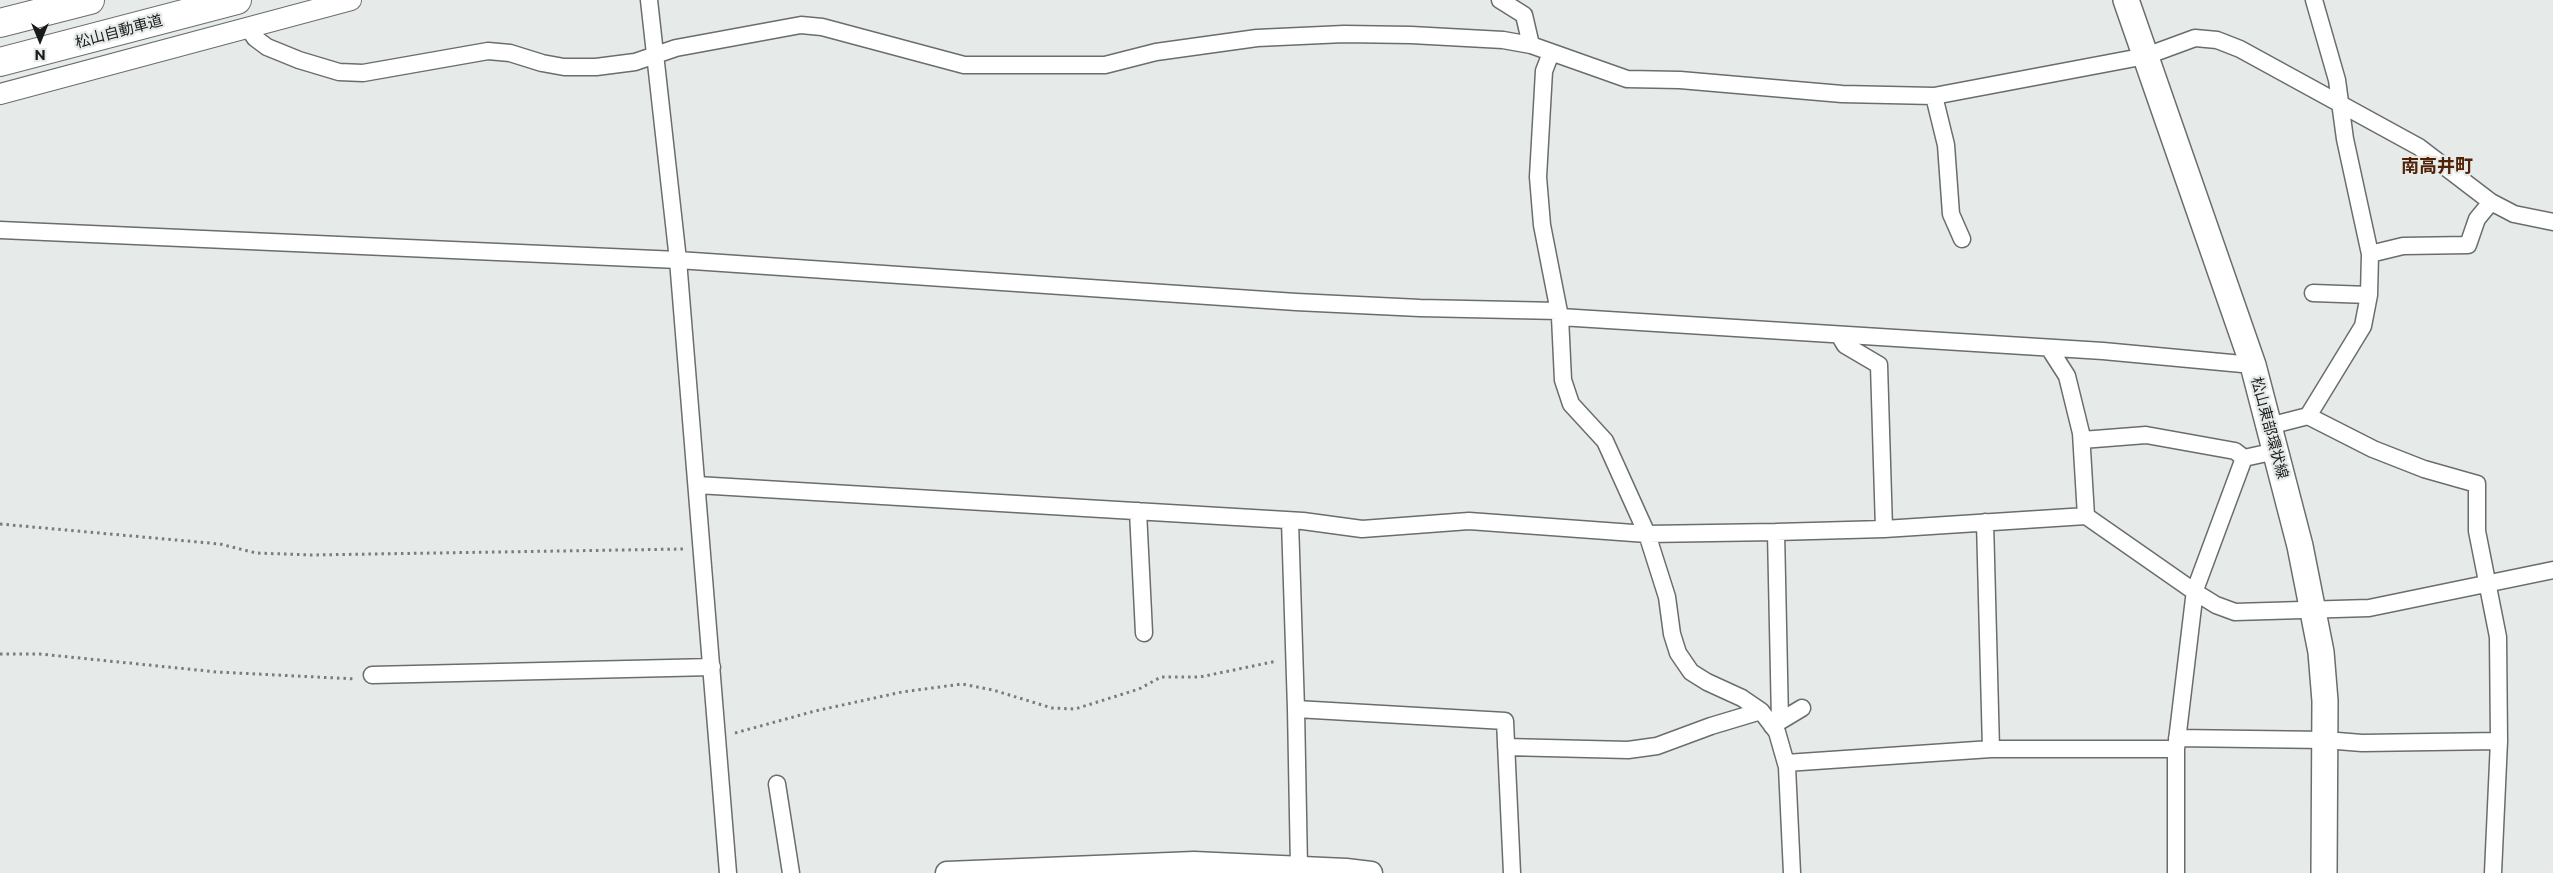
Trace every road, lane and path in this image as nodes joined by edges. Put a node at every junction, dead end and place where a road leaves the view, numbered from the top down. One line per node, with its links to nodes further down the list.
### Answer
1 (90, 0): 8 (highway)
2 (237, 0): 14 (highway, 松山自動車道)
3 (352, 0): 9 (street)
4 (649, 0): 12 (street)
5 (1500, 0): 10 (street)
6 (2126, 0): 13 (main road, 松山東部環状線)
7 (2314, 0): 17 (street)
8 (0, 23)
9 (248, 28): 12 (street); 15 (street)
10 (1531, 45): 11 (street); 12 (street)
11 (1551, 53): 16 (street); 26 (street)
12 (655, 55): 23 (street)
13 (2146, 56): 16 (street); 17 (street); 29 (main road, 松山東部環状線)
14 (0, 62)
15 (0, 94)
16 (1934, 96): 21 (street)
17 (2341, 106): 18 (street); 22 (street)
18 (2491, 202): 19 (street); 22 (street)
19 (2553, 222)
20 (0, 230): 23 (street)
21 (1962, 239)
22 (2370, 254): 25 (street)
23 (678, 260): 26 (street); 35 (street)
24 (2313, 293): 25 (street)
25 (2369, 295): 30 (street)
26 (1560, 314): 27 (street); 43 (street)
27 (1839, 335): 28 (street); 41 (street)
28 (2049, 348): 29 (street); 32 (street)
29 (2253, 365): 31 (main road, 松山東部環状線)
30 (2308, 416): 31 (street); 46 (street)
31 (2269, 426): 33 (main road, 松山東部環状線)
32 (2082, 440): 34 (street); 37 (street)
33 (2276, 451): 34 (street); 48 (main road, 松山東部環状線)
34 (2244, 458): 47 (street)
35 (697, 485): 36 (street); 44 (street)
36 (1138, 512): 38 (street); 49 (street)
37 (2086, 516): 39 (street); 47 (street)
38 (1290, 521): 43 (street); 51 (street)
39 (1985, 522): 41 (street); 63 (street)
40 (0, 524): 44 (path)
41 (1884, 529): 42 (street)
42 (1776, 532): 43 (street); 57 (street)
43 (1647, 534): 56 (street)
44 (702, 549): 52 (street)
45 (2553, 570): 46 (street)
46 (2487, 583): 48 (street); 60 (street)
47 (2195, 592): 48 (street); 61 (street)
48 (2314, 609): 59 (main road, 松山東部環状線)
49 (1144, 633)
50 (0, 654): 53 (path)
51 (1294, 657): 55 (street); 58 (path)
52 (712, 667): 53 (street); 58 (street)
53 (372, 675)
54 (1802, 708): 57 (street)
55 (1296, 709): 62 (street); 66 (street)
56 (1761, 711): 57 (street); 62 (street)
57 (1776, 723): 64 (street)
58 (717, 738): 67 (street)
59 (2325, 740): 60 (street); 61 (street); 74 (main road, 松山東部環状線)
60 (2499, 741): 75 (street)
61 (2176, 744): 63 (street); 73 (street)
62 (1506, 747): 71 (street)
63 (1991, 749): 64 (street)
64 (1786, 763): 72 (street)
65 (777, 784): 68 (street)
66 (1311, 870): 69 (main road); 70 (main road)
67 (728, 873)
68 (791, 873)
69 (947, 873)
70 (1372, 873)
71 (1512, 873)
72 (1792, 873)
73 (2176, 873)
74 (2324, 873)
75 (2493, 873)

